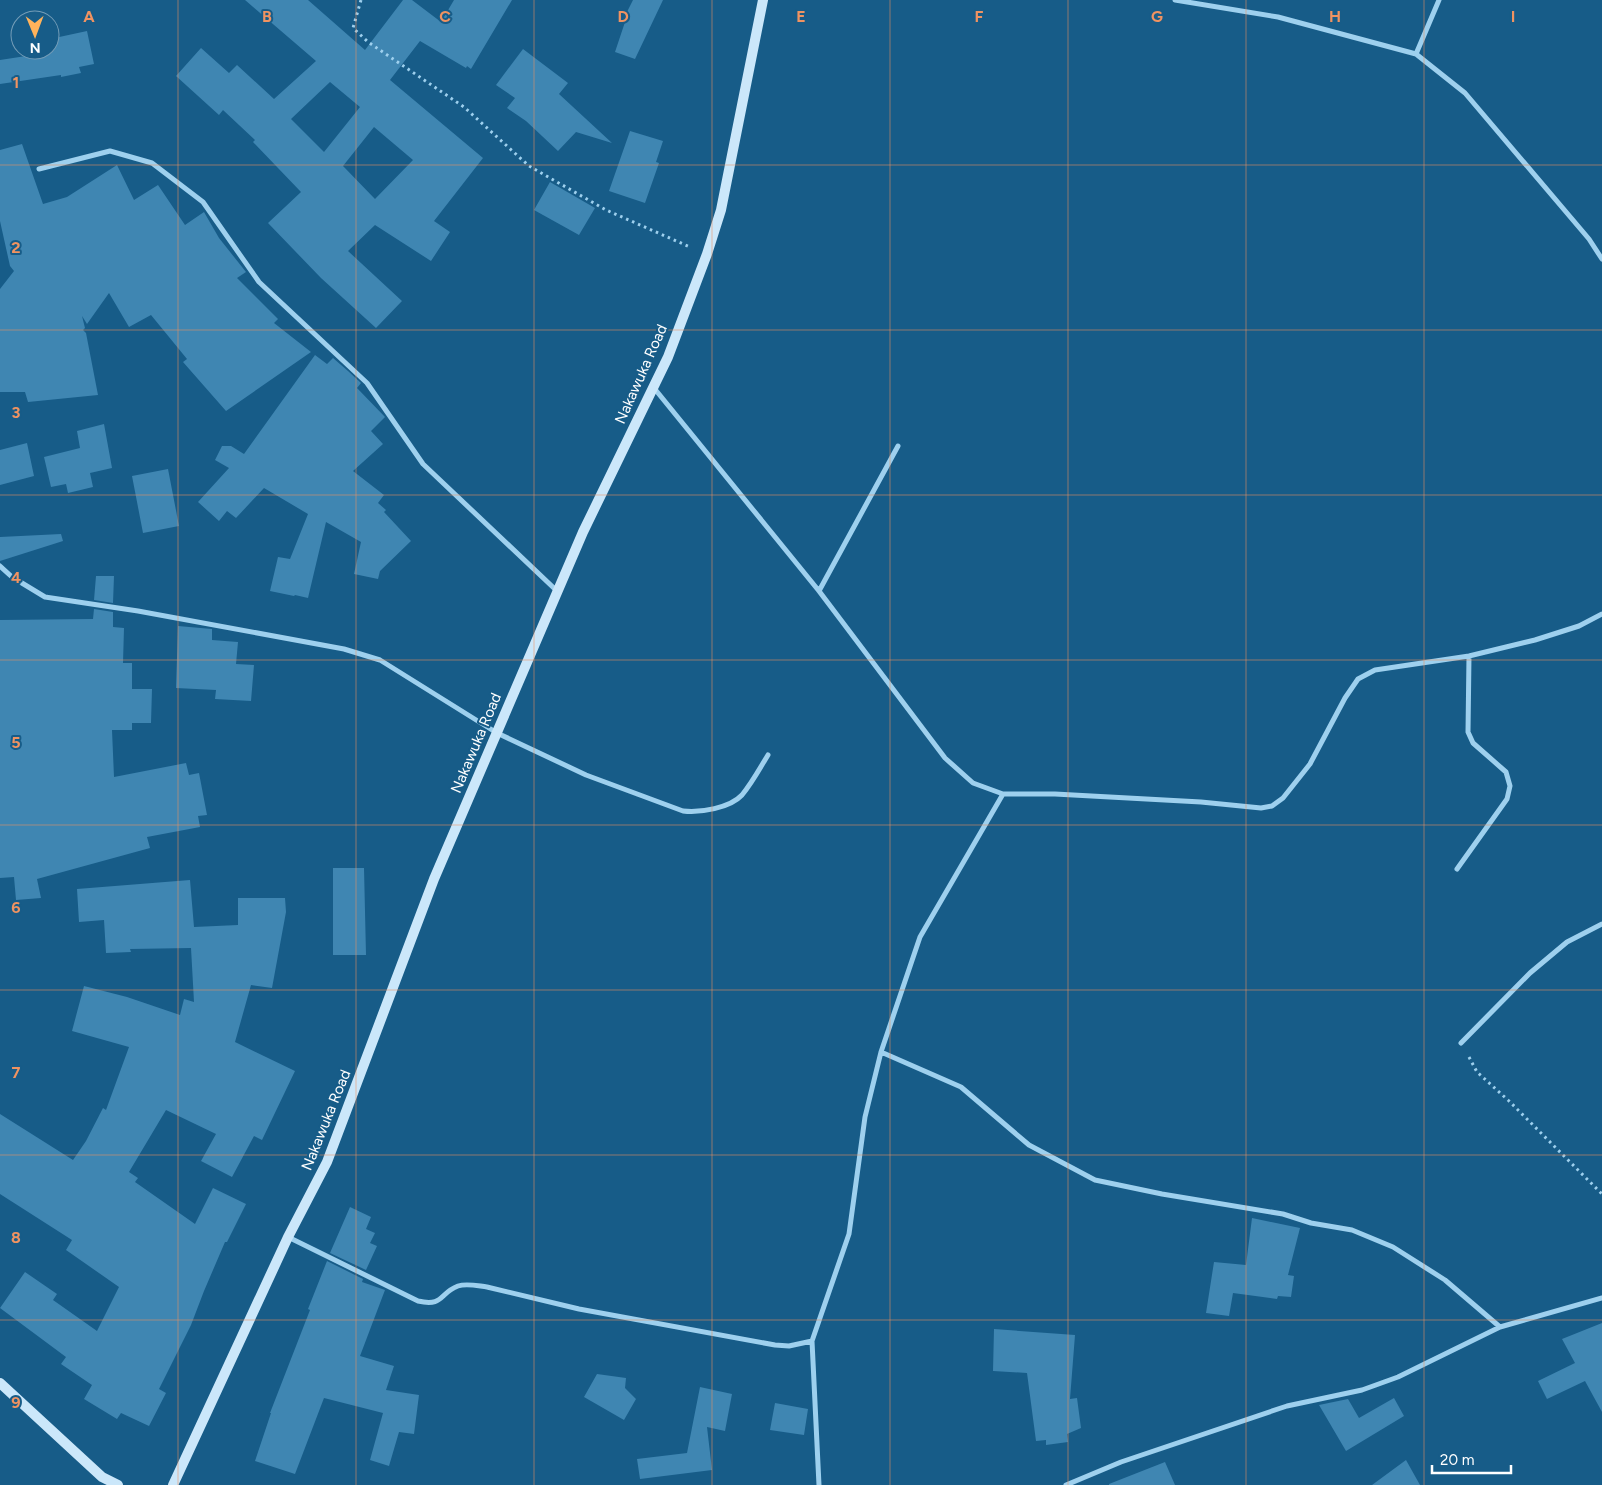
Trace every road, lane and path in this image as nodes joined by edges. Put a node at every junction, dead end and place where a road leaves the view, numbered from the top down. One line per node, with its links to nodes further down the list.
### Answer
1 (361, 0): 7 (path)
2 (763, 0): 7 (main road, Nakawuka Road)
3 (1175, 0): 5 (street)
4 (1439, 0): 5 (street)
5 (1416, 54): 8 (street)
6 (39, 168): 12 (street)
7 (707, 254): 9 (main road, Nakawuka Road)
8 (1602, 259)
9 (653, 387): 12 (main road, Nakawuka Road); 13 (street)
10 (898, 446): 13 (street)
11 (0, 566): 16 (street)
12 (558, 591): 16 (main road, Nakawuka Road)
13 (819, 591): 18 (street)
14 (1602, 614): 15 (street)
15 (1469, 656): 18 (street); 19 (street)
16 (497, 733): 17 (street); 24 (main road, Nakawuka Road)
17 (768, 755)
18 (1002, 794): 22 (street)
19 (1457, 869)
20 (1602, 924): 21 (street)
21 (1461, 1043): 23 (path)
22 (882, 1052): 26 (street); 27 (street)
23 (1602, 1194)
24 (288, 1237): 27 (street); 30 (main road, Nakawuka Road)
25 (1602, 1298): 26 (street)
26 (1500, 1327): 32 (street)
27 (812, 1341): 31 (street)
28 (0, 1383): 29 (main road)
29 (118, 1485)
30 (172, 1485)
31 (819, 1485)
32 (1066, 1485)

